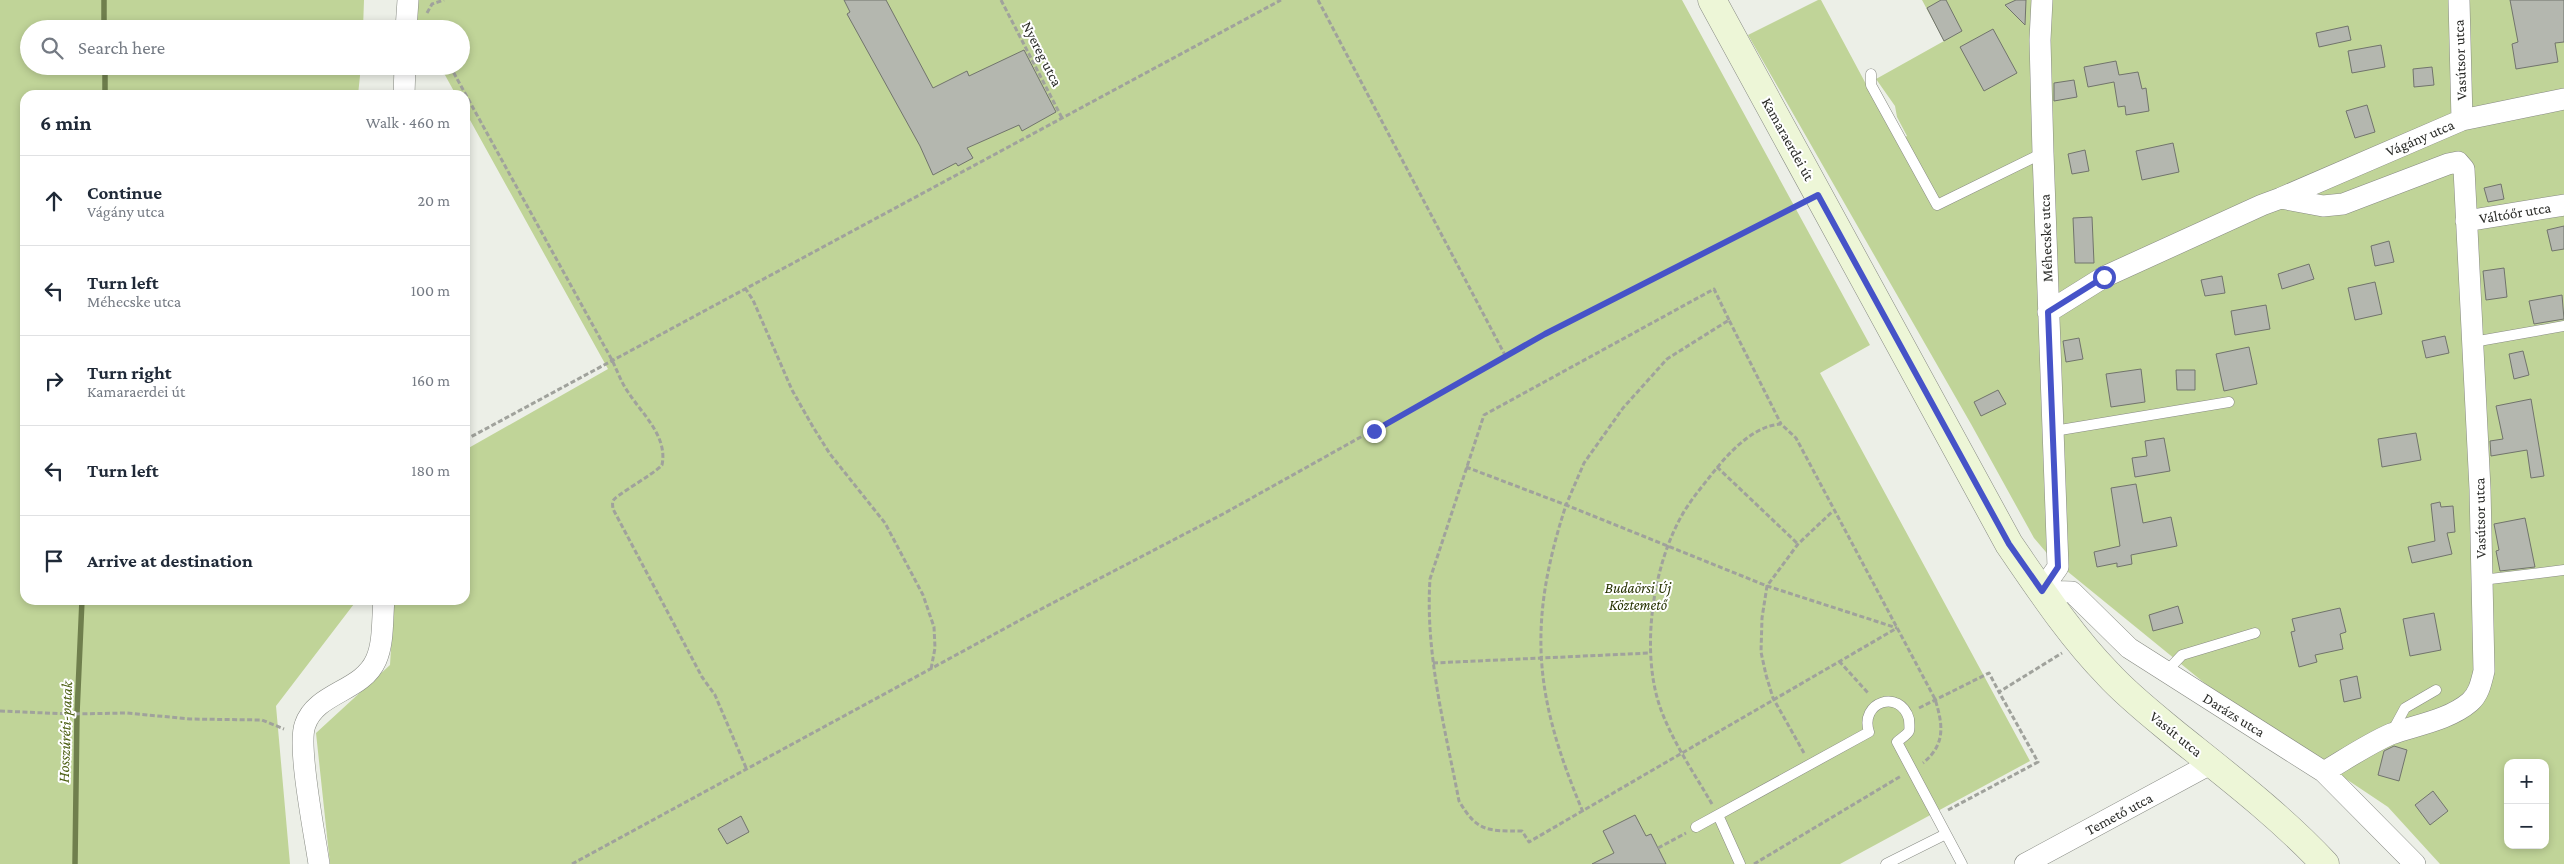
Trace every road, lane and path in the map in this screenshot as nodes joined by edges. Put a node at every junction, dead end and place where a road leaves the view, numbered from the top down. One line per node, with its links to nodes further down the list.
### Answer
1 (408, 0): 9 (street)
2 (444, 0): 10 (path)
3 (1002, 0): 18 (path, Nyereg utca)
4 (1281, 0): 18 (path)
5 (1318, 0): 30 (path)
6 (1712, 0): 21 (street, Kamaraerdei út)
7 (2042, 0): 20 (street, Méhecske utca)
8 (2459, 0): 19 (street, Vasútsor utca)
9 (407, 20)
10 (424, 20)
11 (1871, 74): 20 (lane)
12 (405, 75): 14 (street)
13 (455, 75): 15 (path)
14 (404, 90)
15 (463, 90)
16 (2564, 98): 19 (street, Vágány utca)
17 (470, 102): 31 (path)
18 (1062, 118): 25 (path)
19 (2462, 120): 22 (street, Vágány utca)
20 (2043, 153): 26 (street, Méhecske utca)
21 (1818, 195): 30 (path); 45 (street, Kamaraerdei út)
22 (2281, 198): 24 (street, Vasútsor utca); 26 (street, Vágány utca)
23 (2564, 206): 24 (street, Váltóőr utca)
24 (2466, 221): 29 (street, Vasútsor utca)
25 (745, 288): 31 (path); 54 (path)
26 (2048, 312): 34 (street, Méhecske utca)
27 (1729, 320): 33 (path); 36 (path); 38 (path)
28 (2564, 326): 29 (lane)
29 (2473, 342): 43 (street, Vasútsor utca)
30 (1506, 357): 54 (path)
31 (612, 360): 35 (path); 69 (path)
32 (2229, 402): 34 (lane)
33 (1781, 424): 37 (path); 39 (path)
34 (2054, 430): 45 (street, Méhecske utca)
35 (470, 437)
36 (1466, 468): 38 (path); 53 (path)
37 (1717, 468): 40 (path); 41 (path)
38 (1566, 505): 41 (path); 51 (path)
39 (1833, 510): 40 (path); 47 (path)
40 (1798, 544): 44 (path)
41 (1668, 546): 44 (path); 50 (path)
42 (2564, 570): 43 (lane)
43 (2482, 580): 63 (street, Vasútsor utca)
44 (1767, 586): 47 (path); 58 (path)
45 (2042, 591): 49 (street, Vasút utca); 55 (street, Darázs utca)
46 (384, 605): 64 (street)
47 (1897, 628): 52 (path); 59 (path)
48 (2255, 634): 55 (lane)
49 (2080, 642): 57 (path); 66 (street, Vasút utca)
50 (1650, 653): 51 (path); 65 (path)
51 (1540, 657): 53 (path); 71 (path)
52 (1839, 661): 58 (path); 60 (path)
53 (1433, 663): 71 (path)
54 (931, 669): 69 (path)
55 (2166, 672): 70 (street, Darázs utca)
56 (2436, 690): 63 (lane)
57 (1999, 692): 59 (path); 73 (path)
58 (1773, 698): 65 (path); 67 (path)
59 (1936, 699): 62 (path); 68 (path)
60 (1878, 704): 62 (lane); 67 (lane)
61 (0, 711): 64 (path)
62 (1907, 714): 68 (lane)
63 (2390, 735): 70 (street, Vasútsor utca)
64 (302, 737): 77 (street)
65 (1683, 753): 71 (path); 72 (path)
66 (2212, 764): 83 (street, Temető utca); 84 (street, Vasút utca)
67 (1811, 765): 72 (lane)
68 (1912, 769): 73 (lane); 80 (path)
69 (747, 770): 78 (path)
70 (2324, 772): 85 (street, Darázs utca)
71 (1583, 812)
72 (1718, 816): 74 (lane); 79 (lane)
73 (1937, 816): 75 (lane)
74 (1696, 827): 76 (path)
75 (1946, 834): 81 (lane); 82 (lane)
76 (1658, 848)
77 (319, 864)
78 (572, 864)
79 (1740, 864)
80 (1753, 864)
81 (1886, 864)
82 (1962, 864)
83 (2025, 864)
84 (2325, 864)
85 (2415, 864)

